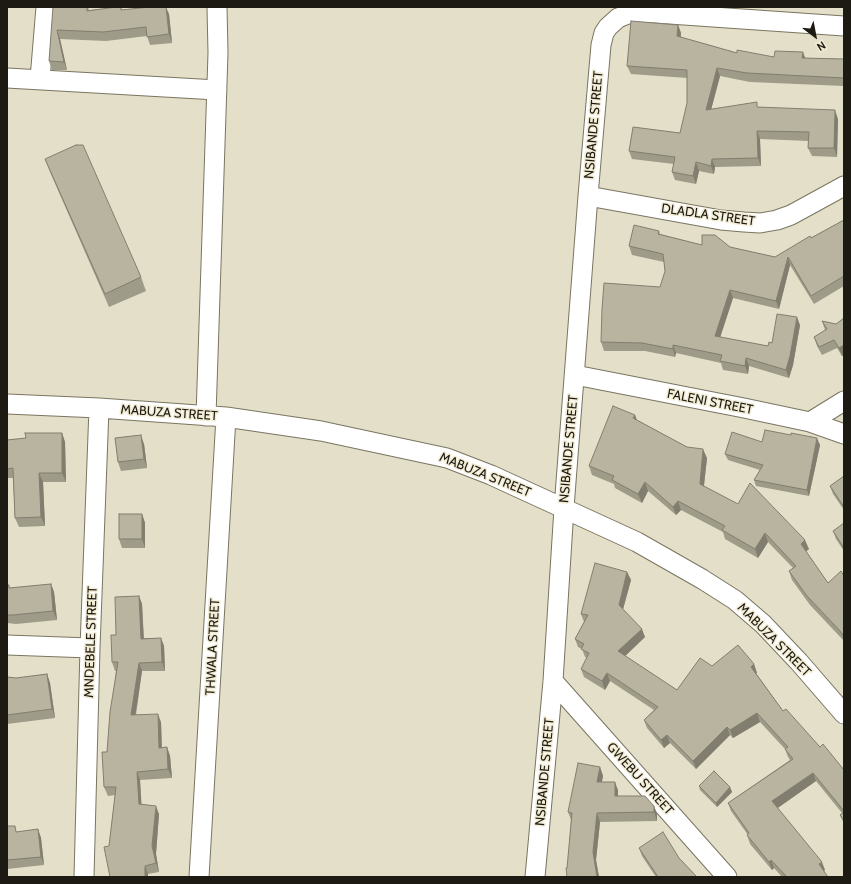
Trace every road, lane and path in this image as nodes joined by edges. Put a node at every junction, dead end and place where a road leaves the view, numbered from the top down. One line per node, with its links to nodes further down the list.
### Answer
1 (46, 7): 5 (street)
2 (217, 7): 6 (street)
3 (844, 26): 8 (street, NSIBANDE STREET)
4 (7, 78): 5 (street)
5 (40, 79): 6 (street)
6 (217, 90): 13 (street)
7 (844, 186): 8 (street, DLADLA STREET)
8 (588, 196): 9 (street, NSIBANDE STREET)
9 (575, 375): 15 (street, FALENI STREET); 17 (street, NSIBANDE STREET)
10 (844, 401): 15 (street)
11 (7, 404): 12 (street, MABUZA STREET)
12 (99, 408): 13 (street, MABUZA STREET); 19 (street, MNDEBELE STREET)
13 (206, 416): 14 (street, MABUZA STREET)
14 (226, 417): 17 (street, MABUZA STREET); 23 (street, THWALA STREET)
15 (810, 422): 16 (street, FALENI STREET)
16 (844, 434)
17 (564, 508): 20 (street, NSIBANDE STREET); 21 (street, MABUZA STREET)
18 (7, 645): 19 (street)
19 (90, 648): 22 (street, MNDEBELE STREET)
20 (553, 681): 24 (street, NSIBANDE STREET); 25 (street, GWEBU STREET)
21 (844, 714)
22 (84, 877)
23 (199, 877)
24 (535, 877)
25 (727, 877)

